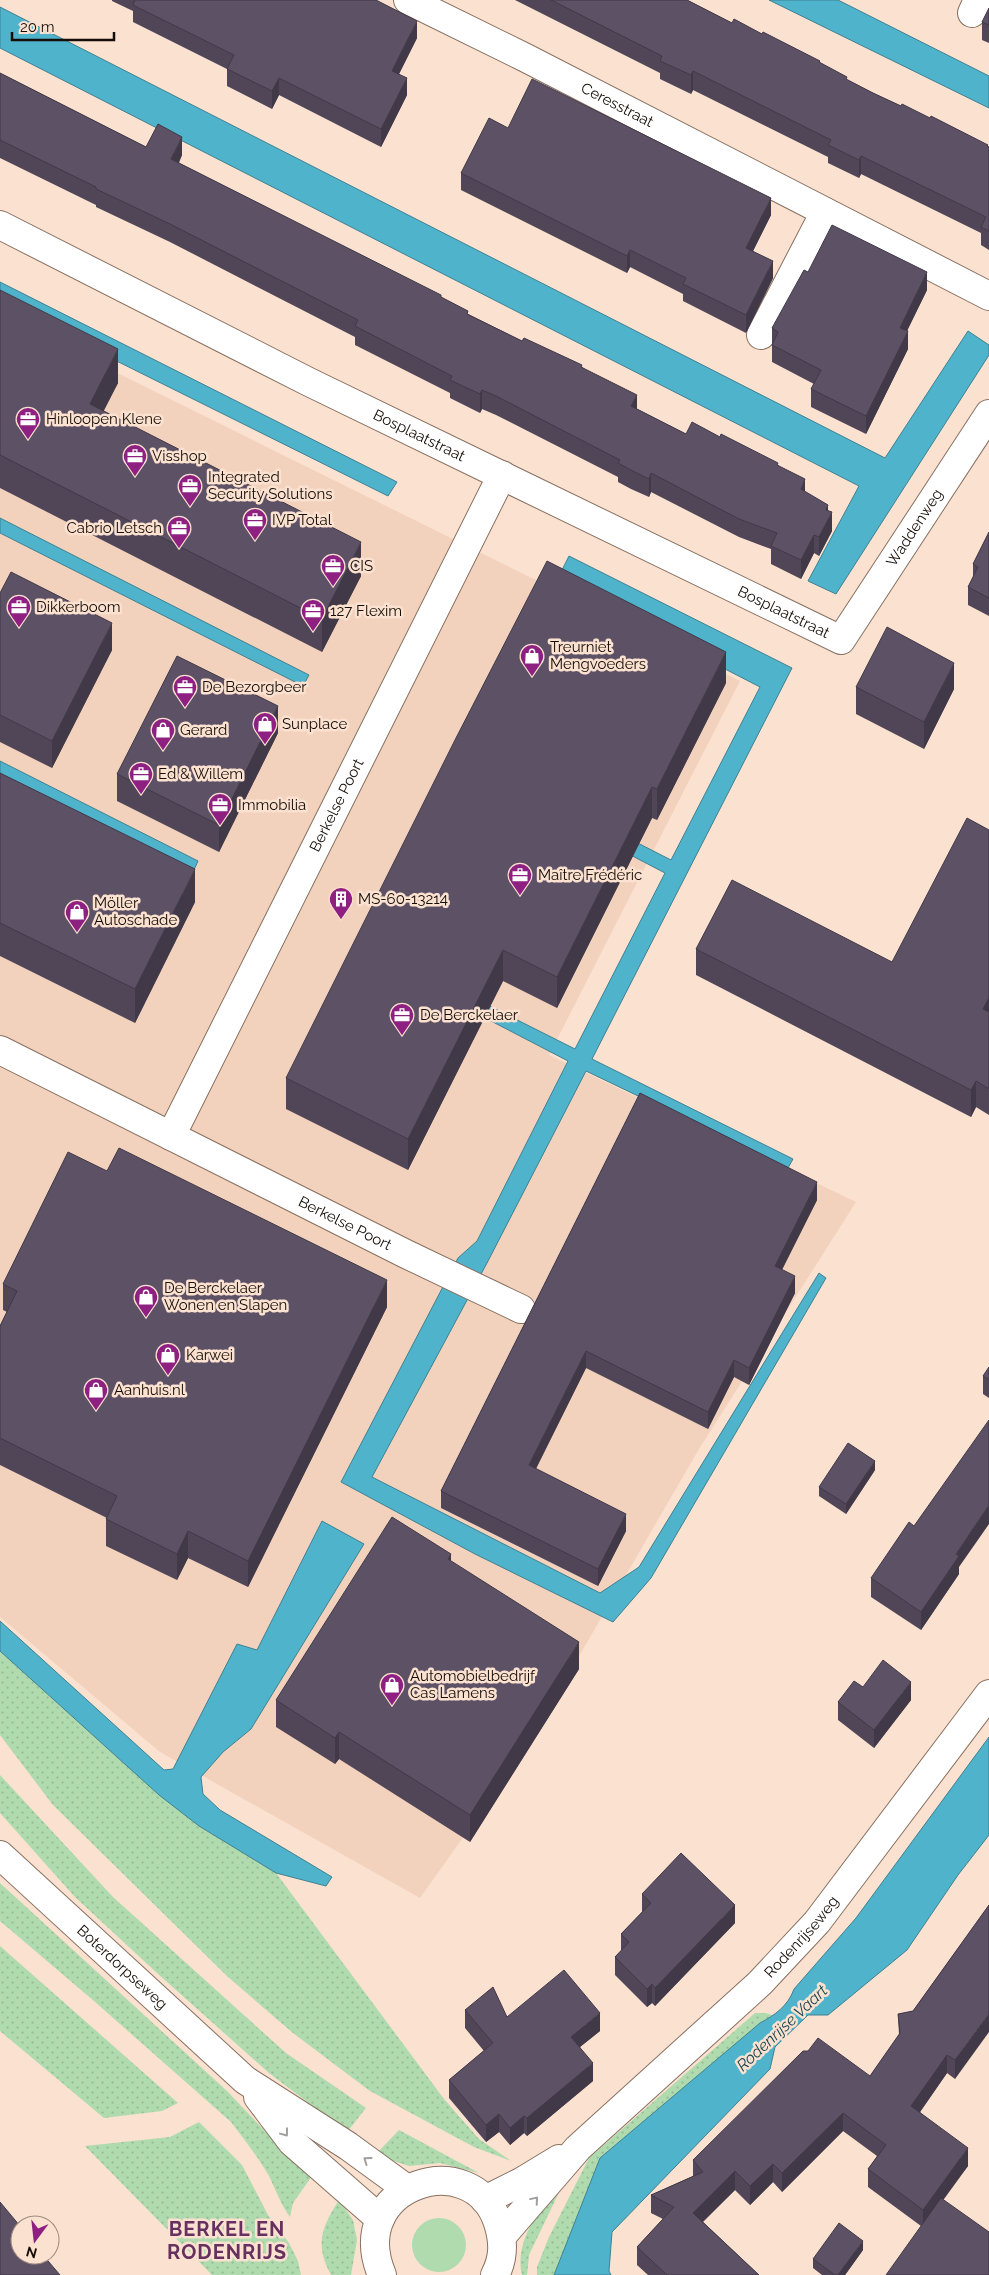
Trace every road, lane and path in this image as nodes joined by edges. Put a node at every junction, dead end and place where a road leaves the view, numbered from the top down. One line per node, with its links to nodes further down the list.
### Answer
1 (408, 0): 2 (street, Ceresstraat)
2 (826, 212): 4 (street, Ceresstraat); 5 (street)
3 (0, 225): 7 (street, Bosplaatstraat)
4 (989, 296)
5 (761, 335)
6 (989, 414): 8 (street, Waddenweg)
7 (502, 475): 8 (street, Bosplaatstraat); 10 (street, Berkelse Poort)
8 (841, 640)
9 (0, 1050): 10 (street, Berkelse Poort)
10 (171, 1136): 11 (street, Berkelse Poort)
11 (521, 1309)
12 (989, 1694): 15 (street, Rodenrijseweg)
13 (0, 1856): 14 (street, Boterdorpseweg)
14 (245, 2080): 16 (street, Boterdorpseweg, one-way to 14); 18 (street, Boterdorpseweg, one-way to 18)
15 (578, 2148): 17 (street, Rodenrijseweg); 19 (street, Rodenrijseweg, one-way to 15)
16 (407, 2189): 17 (street); 18 (street)
17 (485, 2200): 19 (street)
18 (380, 2219): 20 (street)
19 (502, 2236): 21 (street)
20 (382, 2275)
21 (495, 2275)

